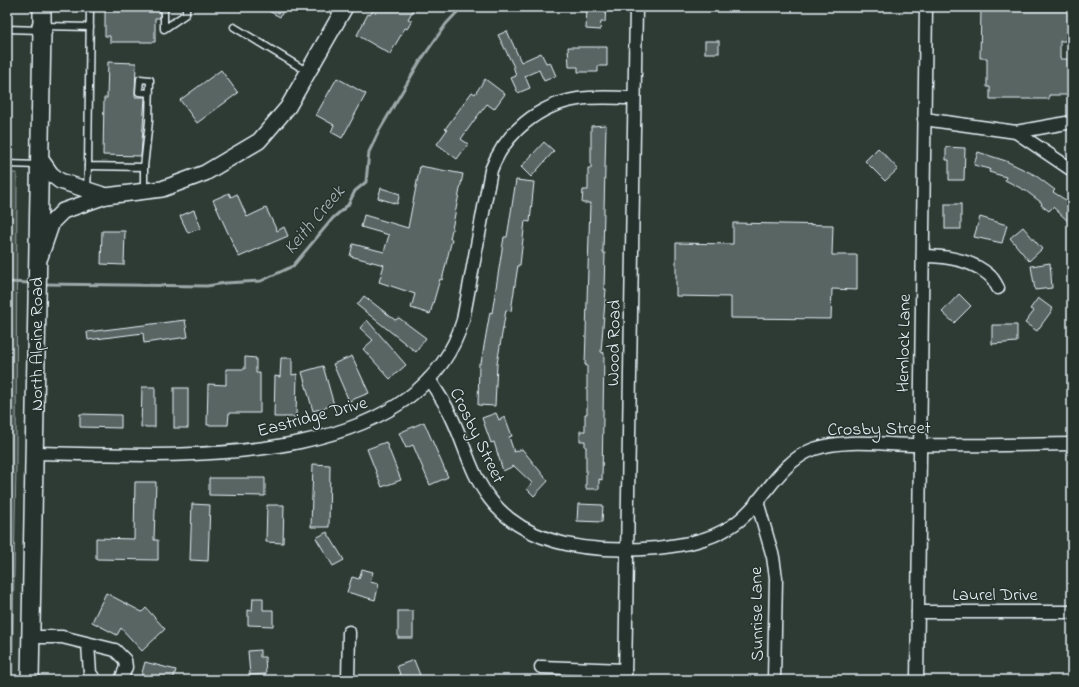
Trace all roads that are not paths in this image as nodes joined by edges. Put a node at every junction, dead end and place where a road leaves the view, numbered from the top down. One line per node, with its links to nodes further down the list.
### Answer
1 (42, 7): 10 (main road, North Alpine Road)
2 (90, 7): 8 (lane)
3 (164, 7): 4 (lane)
4 (186, 7)
5 (636, 7): 14 (street, Wood Road)
6 (926, 7): 15 (street, Hemlock Lane)
7 (340, 9): 12 (street)
8 (90, 27): 10 (lane); 20 (lane)
9 (234, 27): 12 (lane)
10 (42, 28): 11 (lane); 18 (main road, North Alpine Road)
11 (7, 29)
12 (308, 72): 24 (street)
13 (150, 93): 21 (lane)
14 (634, 98): 29 (street, Eastridge Drive); 34 (street, Wood Road)
15 (924, 119): 17 (street); 26 (street, Hemlock Lane)
16 (1072, 122): 17 (street)
17 (1016, 132): 22 (street)
18 (39, 161): 19 (lane); 23 (street); 27 (main road, North Alpine Road)
19 (7, 164)
20 (88, 166): 21 (lane); 23 (lane)
21 (144, 167): 24 (lane)
22 (1072, 170)
23 (87, 190): 25 (street)
24 (144, 191): 25 (street)
25 (106, 196): 27 (street)
26 (923, 256): 28 (street); 31 (street, Hemlock Lane)
27 (37, 266): 32 (main road, North Alpine Road)
28 (998, 288)
29 (429, 379): 32 (street, Eastridge Drive); 34 (street, Crosby Street)
30 (1072, 444): 31 (street, Crosby Street)
31 (919, 445): 33 (street, Crosby Street); 35 (street, Hemlock Lane)
32 (36, 453): 38 (main road, North Alpine Road)
33 (757, 501): 34 (street, Crosby Street); 46 (street, Sunrise Lane)
34 (628, 550): 41 (street, Wood Road)
35 (918, 612): 36 (street, Laurel Drive); 47 (street, Hemlock Lane)
36 (1072, 612)
37 (349, 632): 45 (street)
38 (31, 637): 39 (street); 42 (main road, North Alpine Road)
39 (88, 644): 43 (street); 44 (street)
40 (540, 667): 41 (street)
41 (625, 675)
42 (30, 680)
43 (95, 680)
44 (121, 680)
45 (348, 680)
46 (774, 680)
47 (917, 680)

